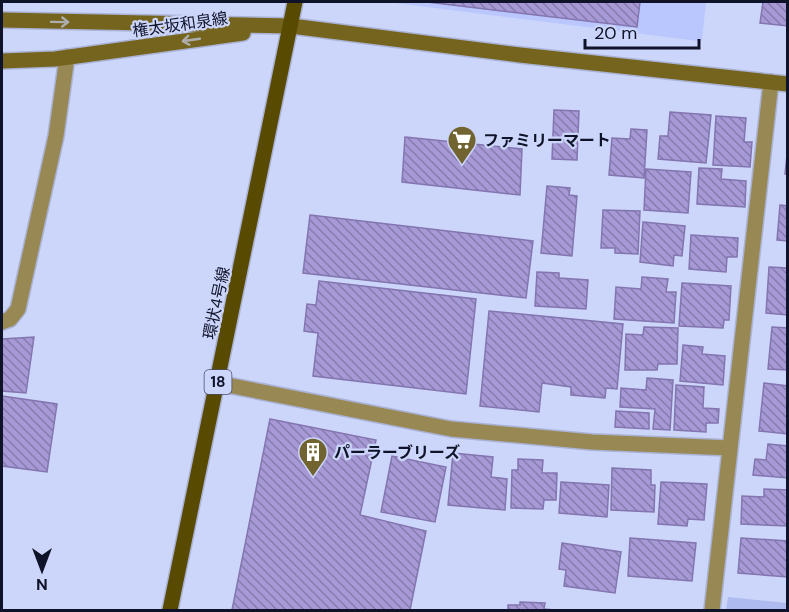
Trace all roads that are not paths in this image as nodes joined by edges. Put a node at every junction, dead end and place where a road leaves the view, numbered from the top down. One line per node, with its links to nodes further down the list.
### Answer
1 (295, 2): 3 (main road, 環状4号線 / 18)
2 (2, 20): 3 (street, 権太坂和泉線, one-way to 3)
3 (291, 26): 4 (street, 権太坂和泉線, one-way to 4); 6 (street); 9 (main road, 環状4号線 / 18)
4 (67, 57): 5 (street, 権太坂和泉線); 8 (street)
5 (2, 61)
6 (771, 82): 7 (street); 10 (street)
7 (788, 84)
8 (2, 322)
9 (218, 383): 10 (street); 11 (main road, 環状4号線 / 18)
10 (730, 448): 12 (street)
11 (170, 610)
12 (712, 610)

